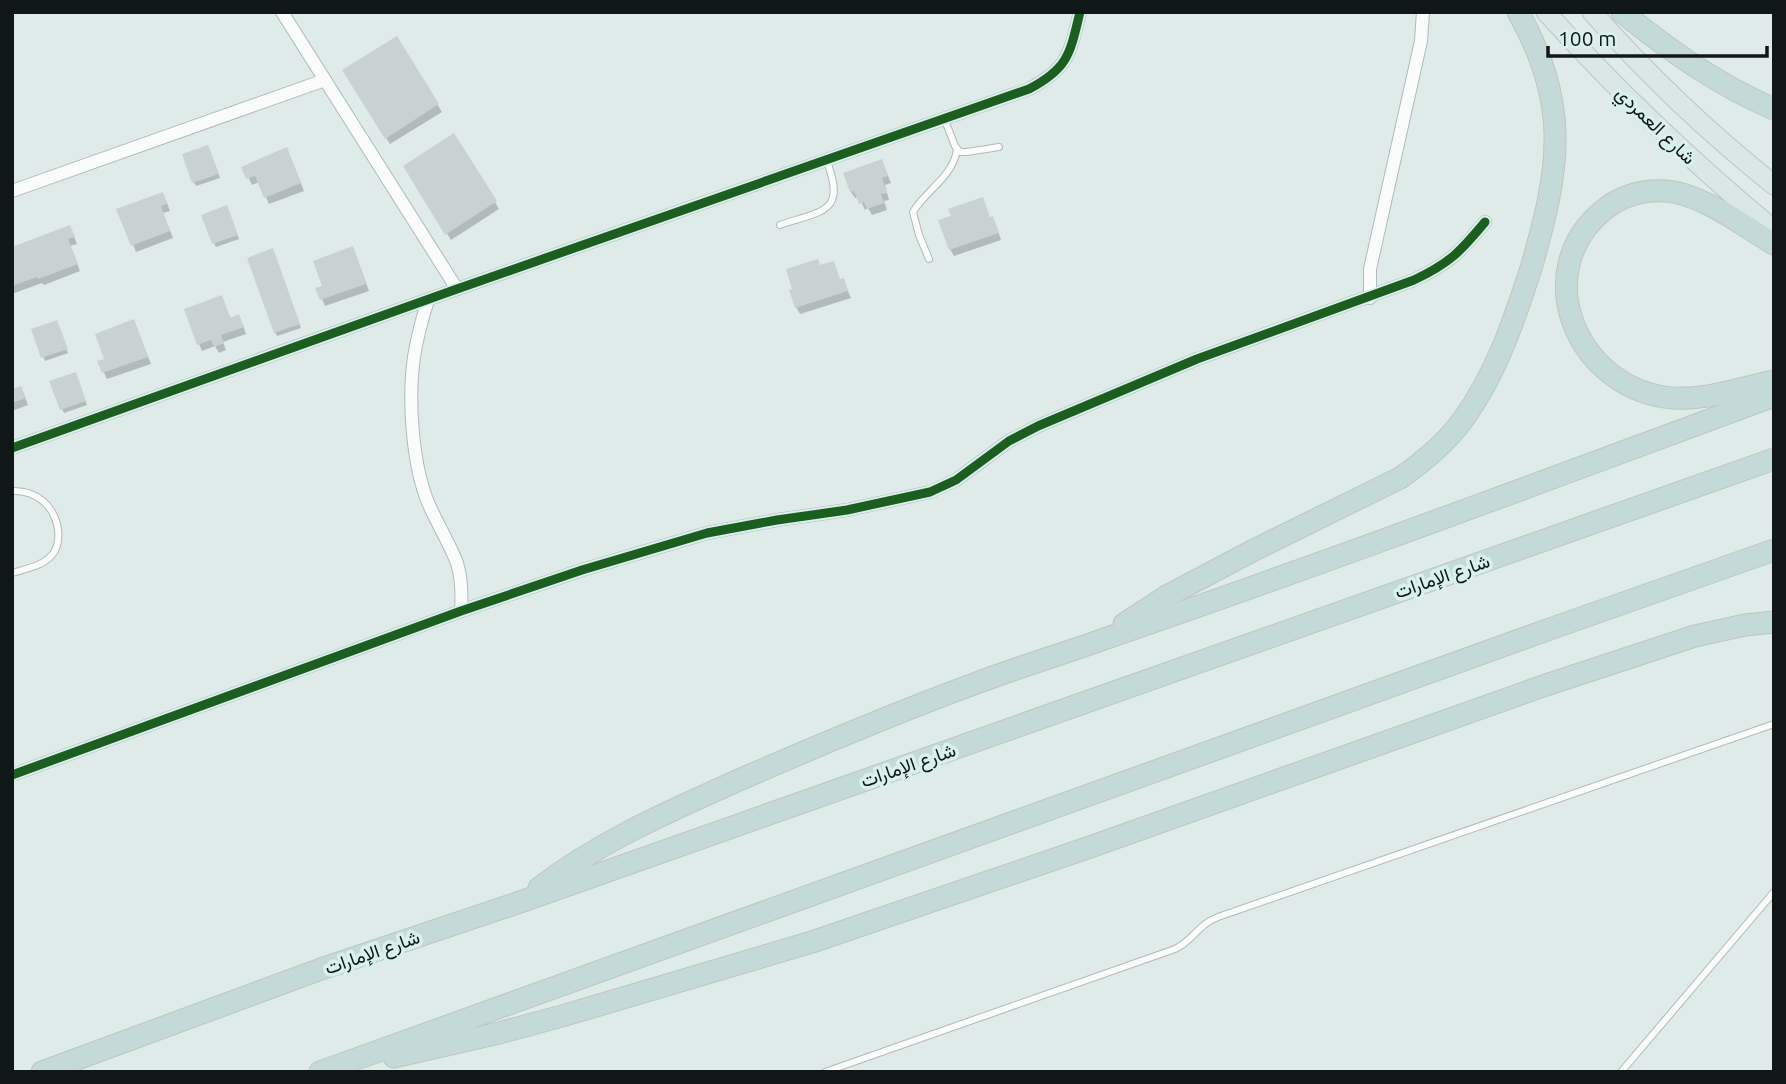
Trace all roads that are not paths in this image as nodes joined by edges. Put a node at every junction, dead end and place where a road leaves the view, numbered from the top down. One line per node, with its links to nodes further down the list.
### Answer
1 (282, 12): 8 (street)
2 (1080, 12): 10 (street)
3 (1423, 12): 22 (street)
4 (1518, 12): 33 (highway)
5 (1546, 12): 18 (main road, شارع العمردي)
6 (1592, 12): 14 (main road, شارع العمردي)
7 (1622, 12): 9 (highway)
8 (325, 80): 15 (street); 21 (street)
9 (1774, 109)
10 (944, 118): 12 (lane); 13 (street)
11 (999, 147): 12 (lane)
12 (957, 149): 20 (lane)
13 (826, 159): 17 (lane); 21 (street)
14 (1774, 185)
15 (12, 191)
16 (1485, 222): 22 (street)
17 (780, 225)
18 (1774, 230)
19 (1774, 244): 24 (highway)
20 (929, 259)
21 (457, 289): 23 (street)
22 (1370, 298): 31 (street)
23 (428, 300): 26 (street); 31 (street)
24 (1774, 381)
25 (1774, 396): 33 (highway)
26 (12, 448)
27 (1774, 459): 37 (highway, شارع الإمارات)
28 (12, 491): 30 (lane)
29 (1774, 550): 39 (highway)
30 (12, 573)
31 (461, 611): 35 (street)
32 (1774, 622): 40 (highway)
33 (1106, 639): 37 (highway)
34 (1774, 724): 41 (lane)
35 (12, 775)
36 (1774, 892): 42 (lane)
37 (523, 901): 38 (highway, شارع الإمارات)
38 (42, 1072)
39 (320, 1072)
40 (327, 1072)
41 (825, 1072)
42 (1621, 1072)

